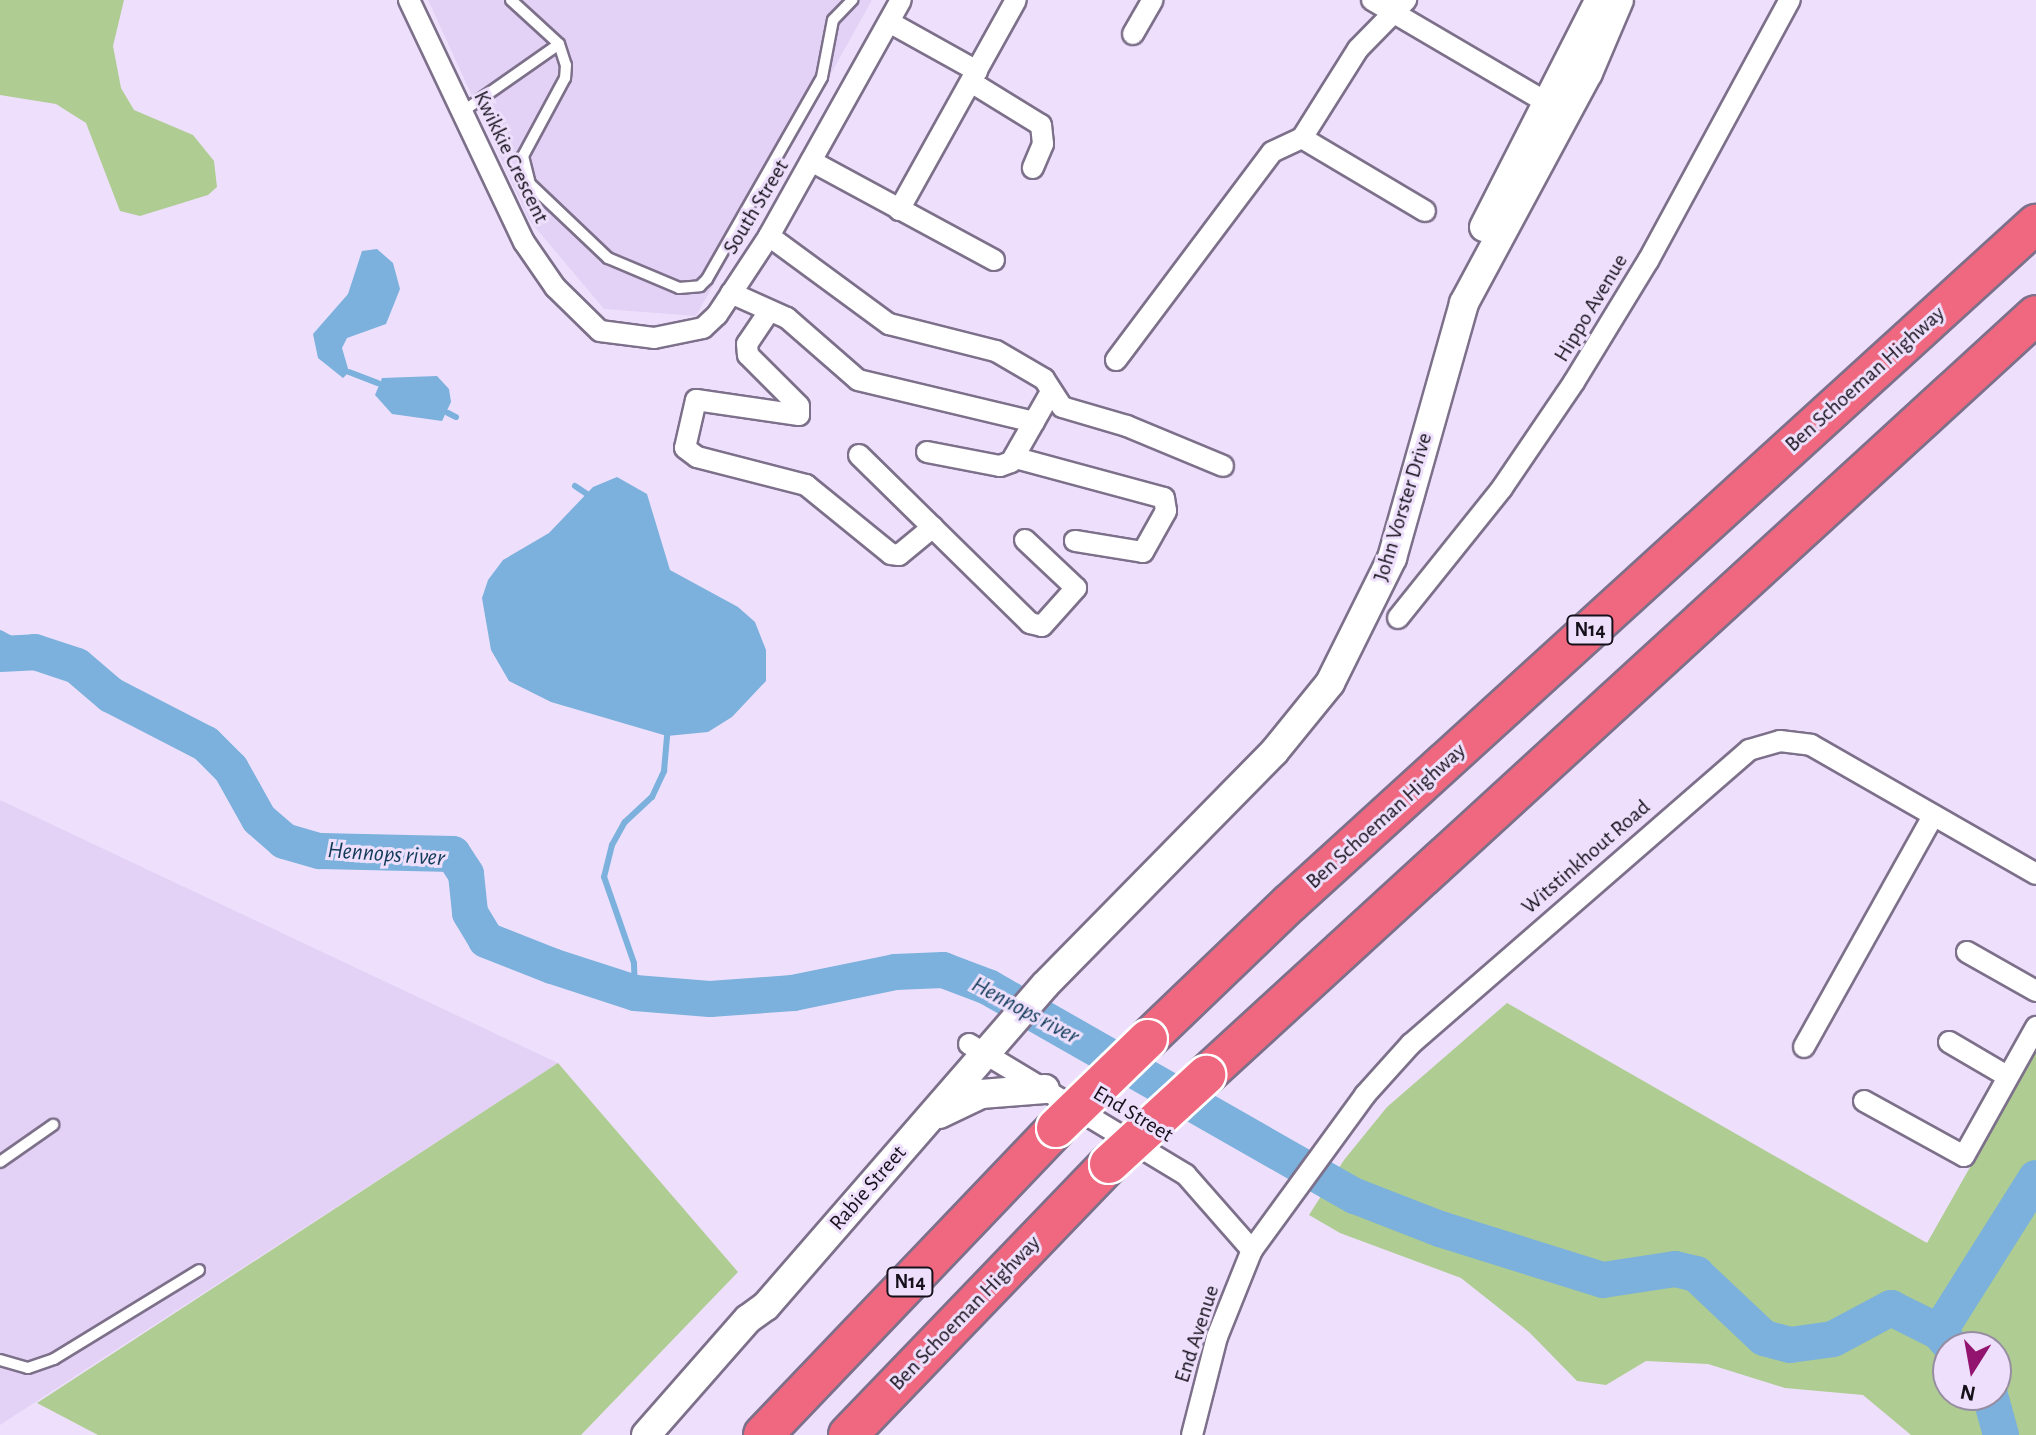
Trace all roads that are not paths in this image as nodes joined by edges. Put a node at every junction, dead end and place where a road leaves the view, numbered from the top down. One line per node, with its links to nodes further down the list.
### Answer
1 (409, 0): 17 (street, Kwikkie Crescent)
2 (511, 0): 14 (lane)
3 (852, 0): 14 (lane)
4 (901, 0): 12 (street, South Street)
5 (1016, 0): 15 (street)
6 (1153, 0): 13 (street)
7 (1372, 0): 11 (street)
8 (1600, 0): 16 (main road, John Vorster Drive)
9 (1619, 0): 16 (main road, John Vorster Drive)
10 (1790, 0): 40 (street, Hippo Avenue)
11 (1400, 7): 16 (street); 18 (street)
12 (889, 22): 15 (street); 19 (street, South Street)
13 (1133, 34)
14 (559, 44): 17 (lane)
15 (974, 77): 20 (street); 21 (street)
16 (1558, 109): 46 (main road, John Vorster Drive)
17 (462, 112): 29 (street, Kwikkie Crescent)
18 (1302, 138): 22 (street); 30 (street)
19 (811, 161): 21 (street); 24 (street, South Street)
20 (1033, 168)
21 (899, 210): 25 (street)
22 (1425, 211)
23 (2036, 224): 60 (highway, Ben Schoeman Highway / N14, bridge)
24 (769, 236): 26 (street, South Street); 31 (street)
25 (994, 260)
26 (731, 293): 27 (street); 29 (street, South Street)
27 (768, 313): 32 (street); 37 (street)
28 (2036, 315): 61 (highway, Ben Schoeman Highway / N14, bridge)
29 (587, 323)
30 (1116, 360)
31 (1051, 392): 32 (street); 36 (street)
32 (1034, 422): 35 (street)
33 (927, 452): 35 (street)
34 (859, 455): 37 (street)
35 (1016, 458): 39 (street)
36 (1223, 466)
37 (933, 527): 38 (street)
38 (1025, 540)
39 (1075, 541)
40 (1398, 618)
41 (1933, 816): 42 (street, Witstinkhout Road); 48 (street); 55 (street, Witstinkhout Road)
42 (2036, 874)
43 (1967, 952): 44 (street)
44 (2036, 991)
45 (2036, 1027): 49 (street)
46 (986, 1038): 50 (street, End Street); 53 (main road, Rabie Street); 57 (main road, Rabie Street)
47 (1949, 1042): 49 (street)
48 (1804, 1047)
49 (2007, 1076): 51 (street)
50 (1045, 1089): 53 (main road); 55 (street, End Street)
51 (1864, 1101)
52 (53, 1125): 54 (lane)
53 (918, 1130): 57 (main road, Rabie Street)
54 (0, 1162)
55 (1252, 1250): 62 (street, End Avenue)
56 (199, 1270): 58 (lane)
57 (748, 1319): 59 (main road, Rabie Street)
58 (0, 1360)
59 (646, 1435)
60 (763, 1435)
61 (848, 1435)
62 (1192, 1435)

